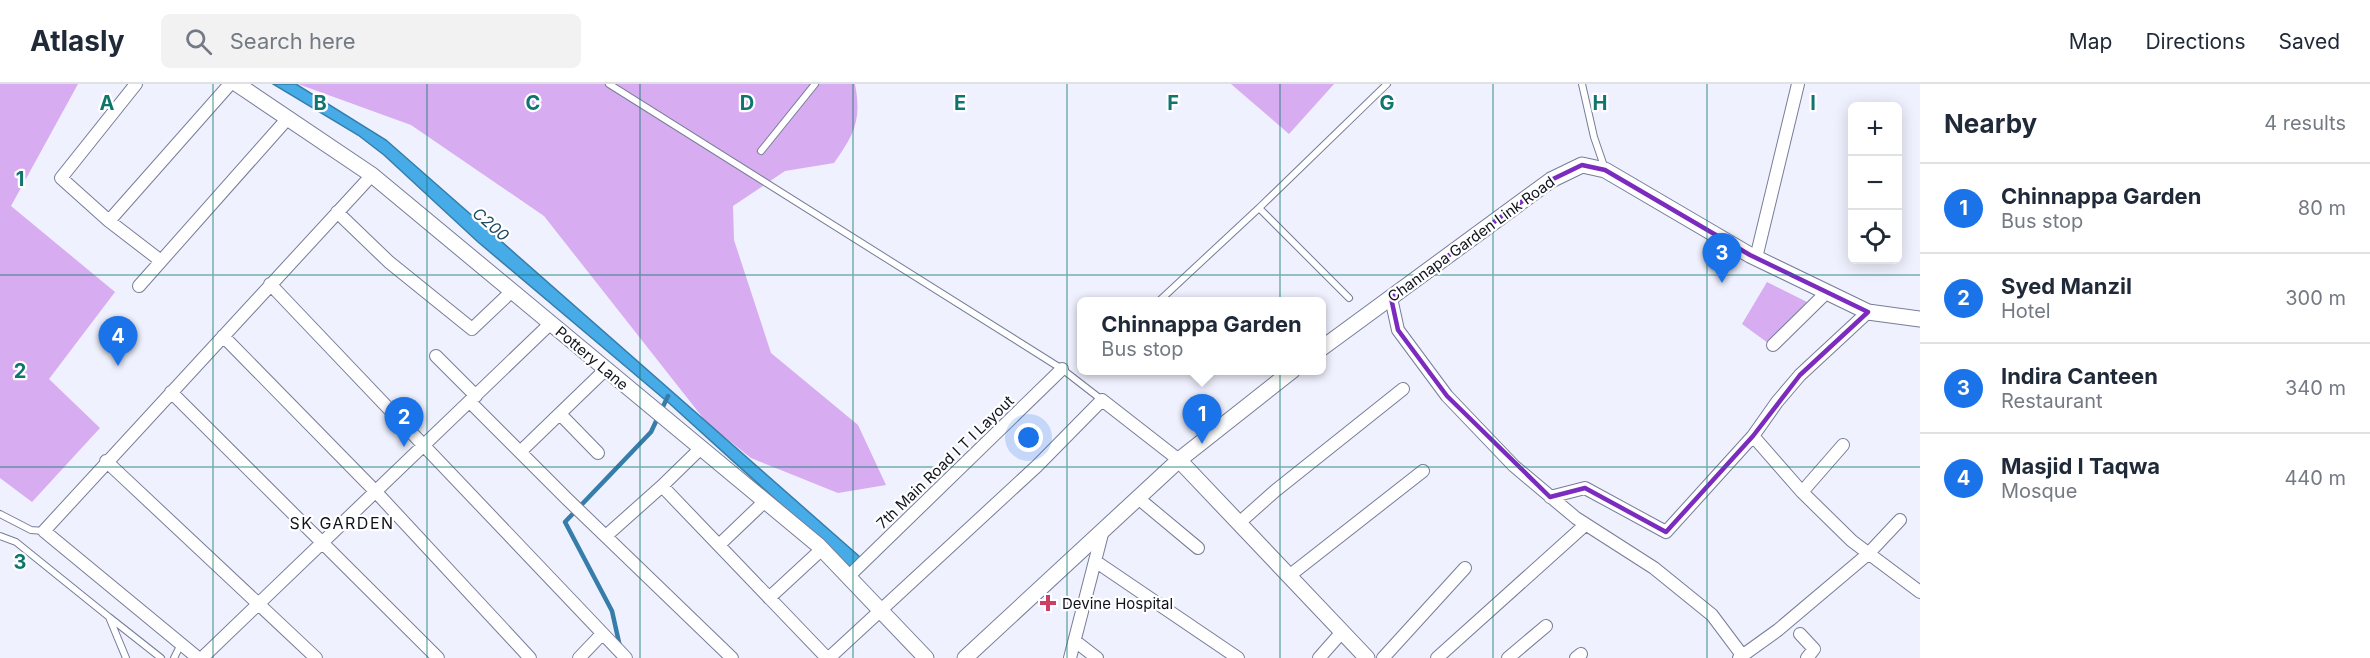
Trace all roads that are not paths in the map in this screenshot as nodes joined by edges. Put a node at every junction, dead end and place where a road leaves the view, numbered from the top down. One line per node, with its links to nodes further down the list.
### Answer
1 (136, 84): 15 (street)
2 (230, 84): 15 (street)
3 (237, 84): 9 (street, Pottery Lane)
4 (609, 84): 33 (lane)
5 (815, 84): 10 (lane)
6 (1387, 84): 13 (lane)
7 (1582, 84): 11 (lane)
8 (1798, 84): 16 (street)
9 (288, 118): 12 (street, Pottery Lane); 17 (street)
10 (761, 150)
11 (1605, 170): 16 (street, Channapa Garden Link Road); 24 (street, Channapa Garden Link Road)
12 (372, 175): 14 (street); 20 (street, Pottery Lane)
13 (1260, 208): 22 (lane); 23 (lane)
14 (337, 212): 18 (street); 20 (street)
15 (109, 221): 17 (street)
16 (1756, 258): 21 (street, Channapa Garden Link Road)
17 (161, 261): 19 (street)
18 (270, 284): 28 (street); 42 (street)
19 (139, 286)
20 (512, 291): 27 (street, Pottery Lane)
21 (1827, 292): 25 (street, Channapa Garden Link Road); 30 (street)
22 (1163, 297)
23 (1349, 298)
24 (1391, 298): 29 (street, Channapa Garden Link Road); 52 (street)
25 (1868, 312): 26 (street, Channapa Garden Link Road); 40 (street)
26 (1920, 319)
27 (551, 323): 32 (street, Pottery Lane); 37 (street)
28 (223, 336): 36 (street); 50 (street)
29 (1326, 345)
30 (1773, 345)
31 (436, 356): 37 (street)
32 (606, 369): 39 (street); 43 (street, Pottery Lane)
33 (1062, 369): 38 (lane); 70 (street, 7th Main Road I T I Layout)
34 (1287, 375): 46 (street)
35 (1403, 388): 57 (street)
36 (171, 392): 47 (street); 63 (street)
37 (473, 399): 42 (street); 44 (street)
38 (1102, 400): 46 (street); 75 (street)
39 (560, 414): 44 (street); 45 (street)
40 (1753, 436): 51 (street); 52 (street)
41 (1843, 445): 51 (street)
42 (423, 447): 50 (street); 79 (street)
43 (700, 448): 49 (street); 54 (street, Pottery Lane)
44 (520, 452): 61 (street)
45 (598, 453)
46 (1179, 460): 53 (street); 57 (street)
47 (106, 461): 60 (street); 74 (street)
48 (1423, 471): 71 (street)
49 (662, 486): 61 (street); 64 (street)
50 (376, 492): 63 (street); 91 (street)
51 (1802, 492): 67 (street)
52 (1550, 497): 58 (street)
53 (1138, 498): 59 (street); 65 (street)
54 (765, 501): 64 (street); 66 (street, Pottery Lane)
55 (0, 514): 60 (lane)
56 (1900, 520): 67 (street)
57 (1239, 523): 71 (street)
58 (1586, 525): 83 (street); 104 (street)
59 (1103, 530): 68 (street); 97 (street)
60 (44, 531): 82 (street)
61 (607, 535): 94 (street)
62 (0, 536): 76 (lane)
63 (324, 543): 74 (street); 90 (street)
64 (718, 545): 73 (street)
65 (1198, 548)
66 (822, 549): 70 (street, Pottery Lane); 73 (street)
67 (1868, 554): 72 (street); 83 (street)
68 (1095, 561): 81 (street); 100 (street)
69 (1465, 568): 103 (street)
70 (849, 576): 75 (street, Pottery Lane)
71 (1289, 576): 78 (street)
72 (1920, 592)
73 (769, 598): 95 (street)
74 (260, 604): 88 (street); 89 (street)
75 (881, 610): 95 (street); 96 (street, Pottery Lane)
76 (109, 617): 84 (lane); 85 (lane)
77 (1546, 626): 105 (street)
78 (1342, 632): 101 (street); 102 (street)
79 (602, 634): 92 (street); 93 (street)
80 (1800, 634): 106 (street)
81 (1075, 641): 98 (street); 99 (street)
82 (181, 644): 86 (lane); 87 (street)
83 (1741, 657)
84 (126, 658)
85 (161, 658)
86 (174, 658)
87 (198, 658)
88 (202, 658)
89 (316, 658)
90 (438, 658)
91 (530, 658)
92 (579, 658)
93 (626, 658)
94 (732, 658)
95 (828, 658)
96 (926, 658)
97 (965, 658)
98 (1070, 658)
99 (1097, 658)
100 (1238, 658)
101 (1319, 658)
102 (1367, 658)
103 (1383, 658)
104 (1437, 658)
105 (1508, 658)
106 (1808, 658)

